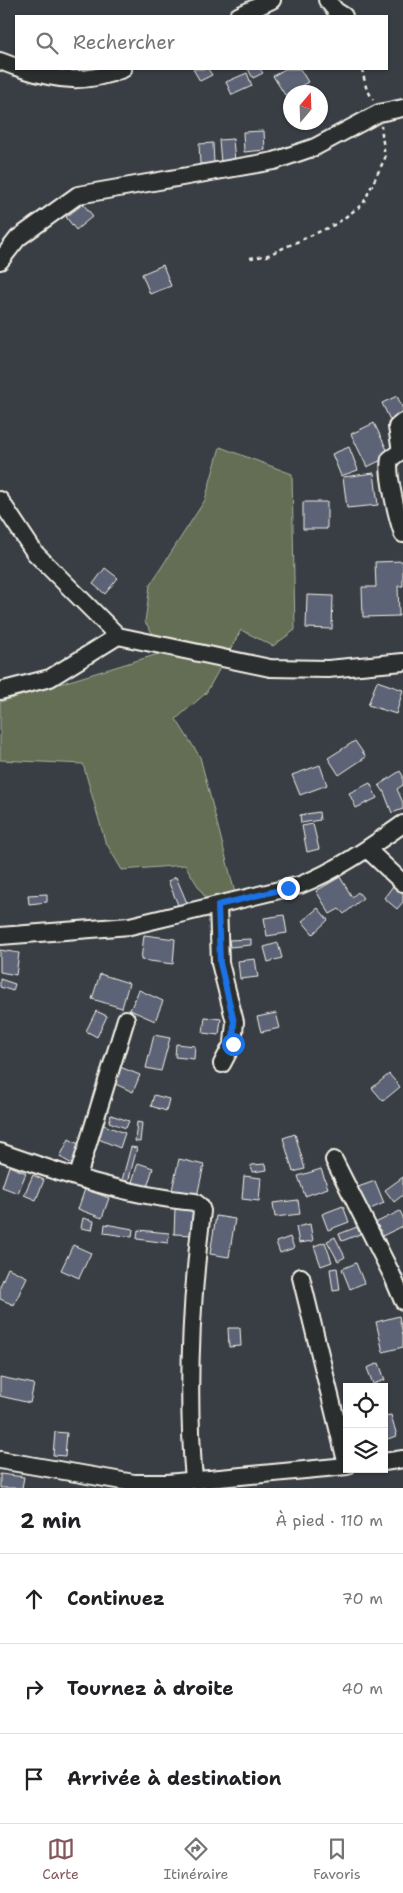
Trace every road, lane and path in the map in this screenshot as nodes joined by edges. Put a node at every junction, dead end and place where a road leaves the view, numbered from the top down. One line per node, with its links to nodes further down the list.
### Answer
1 (272, 0): 3 (street)
2 (327, 0): 4 (street)
3 (240, 15)
4 (342, 15)
5 (0, 61): 6 (street)
6 (15, 67)
7 (26, 70): 8 (street)
8 (120, 70)
9 (362, 70): 11 (path)
10 (403, 108): 11 (street)
11 (379, 113): 12 (path); 13 (street)
12 (250, 258)
13 (0, 261)
14 (403, 422): 16 (street)
15 (0, 500): 17 (street)
16 (403, 534)
17 (118, 636): 18 (street); 19 (street)
18 (403, 662)
19 (0, 691)
20 (403, 824): 21 (street)
21 (367, 849): 22 (street); 23 (street)
22 (403, 883)
23 (218, 905): 24 (street); 26 (street)
24 (0, 936)
25 (126, 1019): 29 (street)
26 (222, 1064)
27 (0, 1152): 29 (street)
28 (334, 1160): 31 (street)
29 (78, 1176): 37 (street)
30 (301, 1277): 32 (street)
31 (403, 1301)
32 (343, 1450)
33 (0, 1460): 37 (street)
34 (403, 1460): 35 (street)
35 (388, 1462)
36 (343, 1466): 37 (street)
37 (194, 1480)

